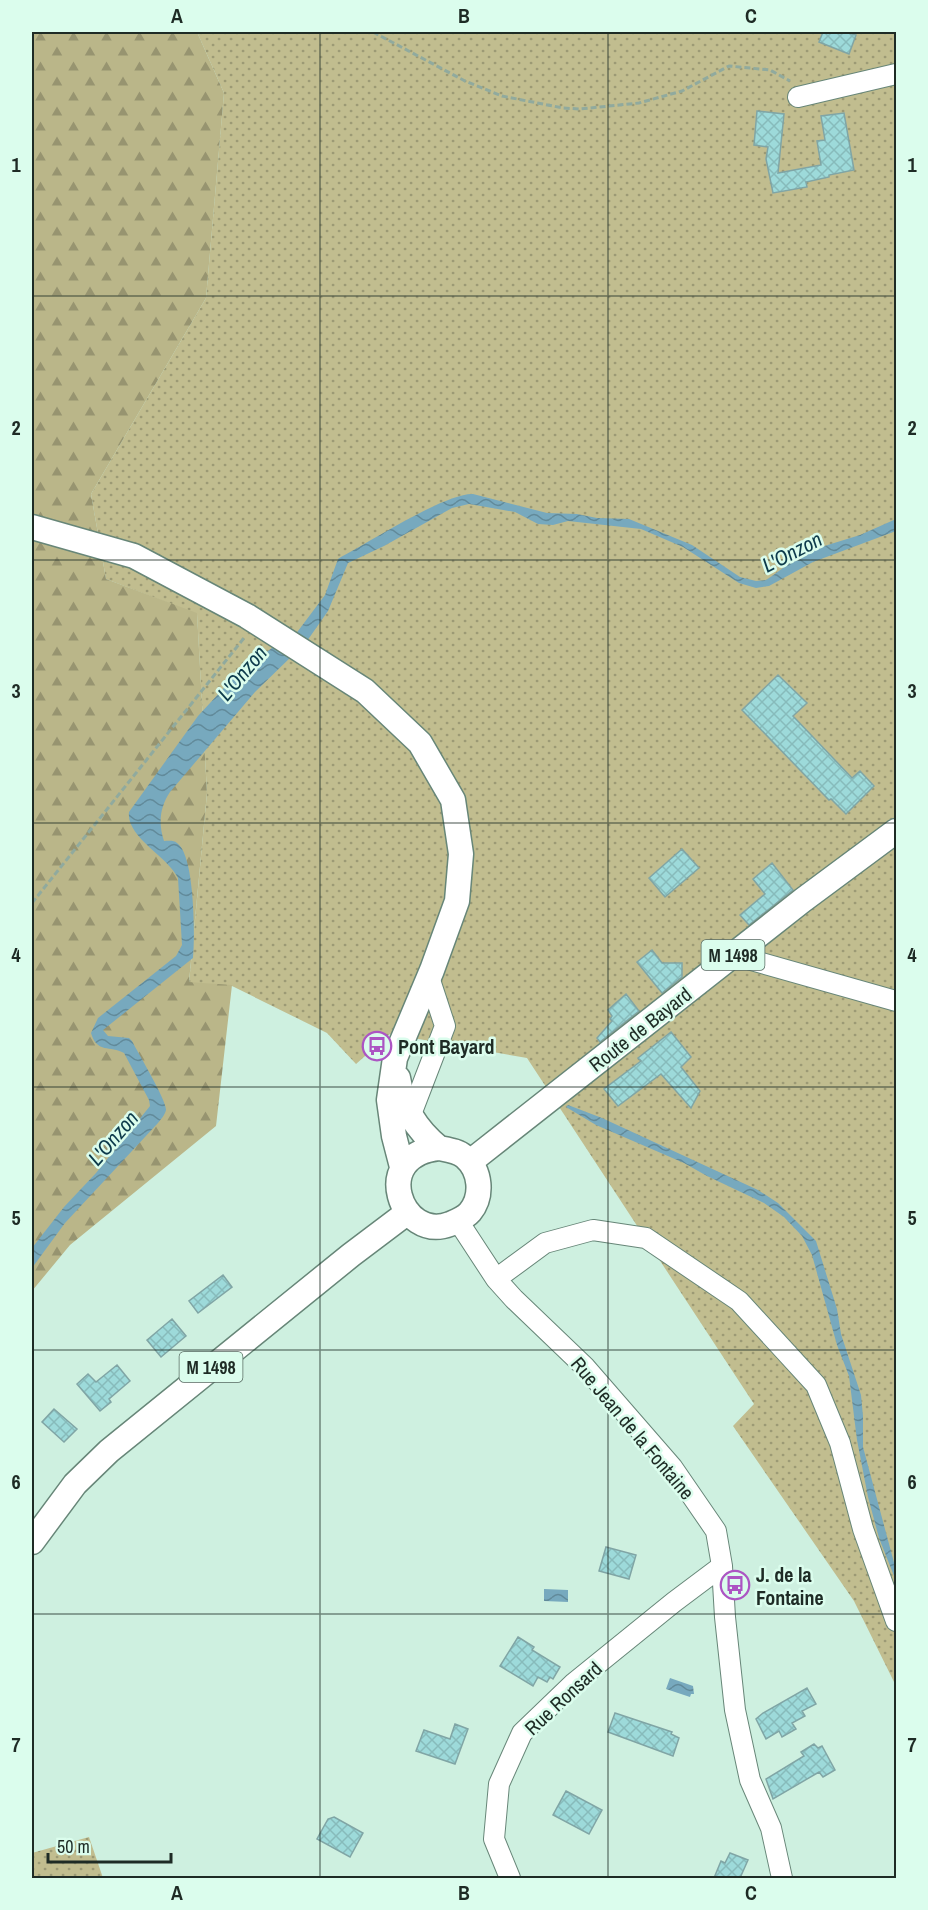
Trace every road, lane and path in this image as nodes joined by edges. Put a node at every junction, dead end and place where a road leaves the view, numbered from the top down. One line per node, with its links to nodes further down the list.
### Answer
1 (373, 32): 3 (path)
2 (897, 74): 3 (street)
3 (805, 95)
4 (32, 527): 5 (main road)
5 (267, 630): 7 (path); 9 (main road)
6 (897, 831): 8 (main road, Route de Bayard / M 1498)
7 (32, 903)
8 (740, 949): 10 (street); 14 (main road, Route de Bayard / M 1498)
9 (430, 974): 11 (main road); 12 (street)
10 (897, 1002)
11 (395, 1058): 12 (main road); 15 (main road)
12 (410, 1117): 13 (main road)
13 (439, 1148): 14 (main road); 15 (main road)
14 (470, 1162): 17 (main road)
15 (402, 1167): 16 (main road)
16 (408, 1212): 17 (main road); 19 (main road, M 1498)
17 (458, 1221): 18 (street, Rue Jean de la Fontaine)
18 (496, 1279): 20 (street, Rue Jean de la Fontaine); 21 (street)
19 (32, 1542)
20 (722, 1566): 22 (street, Rue Ronsard); 23 (street, Rue Jean de la Fontaine)
21 (897, 1621)
22 (510, 1878)
23 (782, 1878)

